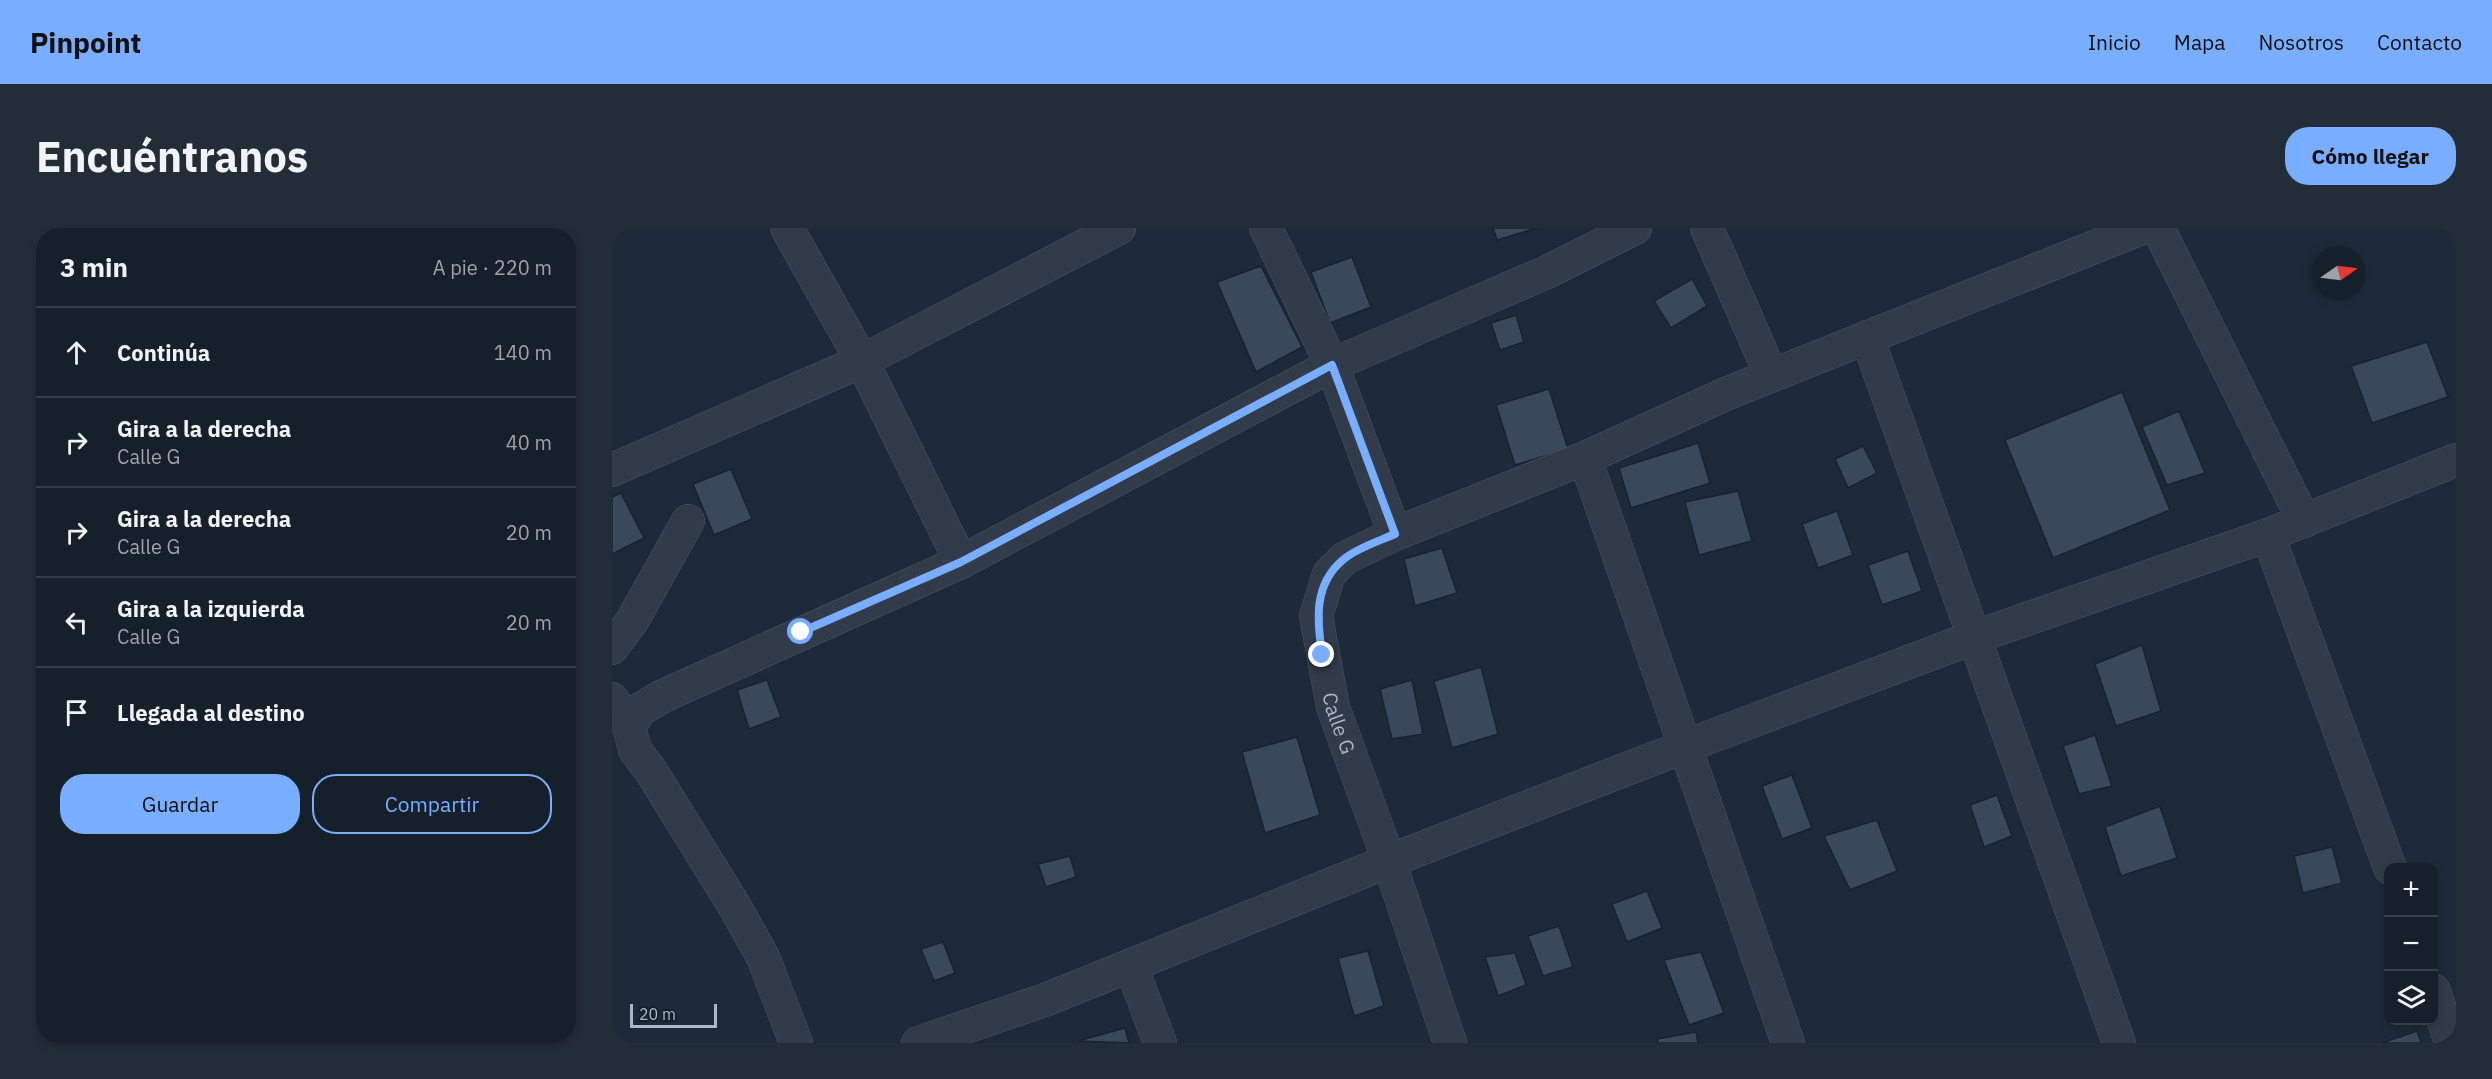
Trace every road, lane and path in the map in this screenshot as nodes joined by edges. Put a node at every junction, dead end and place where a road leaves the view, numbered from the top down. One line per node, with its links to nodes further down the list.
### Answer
1 (787, 228): 9 (street)
2 (1119, 228): 9 (street)
3 (1266, 228): 10 (street)
4 (1635, 228): 10 (street)
5 (1707, 228): 11 (street)
6 (2142, 228): 8 (street, Calle G)
7 (2158, 228): 16 (street)
8 (1867, 337): 11 (street, Calle G); 20 (street)
9 (862, 360): 14 (street); 19 (street)
10 (1332, 365): 17 (street); 19 (street)
11 (1771, 375): 12 (street, Calle G)
12 (1584, 458): 17 (street, Calle G); 24 (street)
13 (2456, 459): 16 (street)
14 (612, 470)
15 (688, 521): 21 (street)
16 (2304, 521): 18 (street)
17 (1395, 534): 25 (street, Calle G)
18 (2268, 535): 20 (street); 26 (street)
19 (961, 562): 23 (street)
20 (1975, 637): 24 (street); 34 (street)
21 (612, 648)
22 (612, 699): 23 (street)
23 (629, 726): 29 (street)
24 (1686, 746): 25 (street); 33 (street)
25 (1389, 861): 27 (street); 32 (street, Calle G)
26 (2389, 863)
27 (1131, 966): 30 (street); 31 (street)
28 (2438, 1005): 35 (street)
29 (796, 1043)
30 (918, 1043)
31 (1160, 1043)
32 (1450, 1043)
33 (1788, 1043)
34 (2119, 1043)
35 (2451, 1043)

